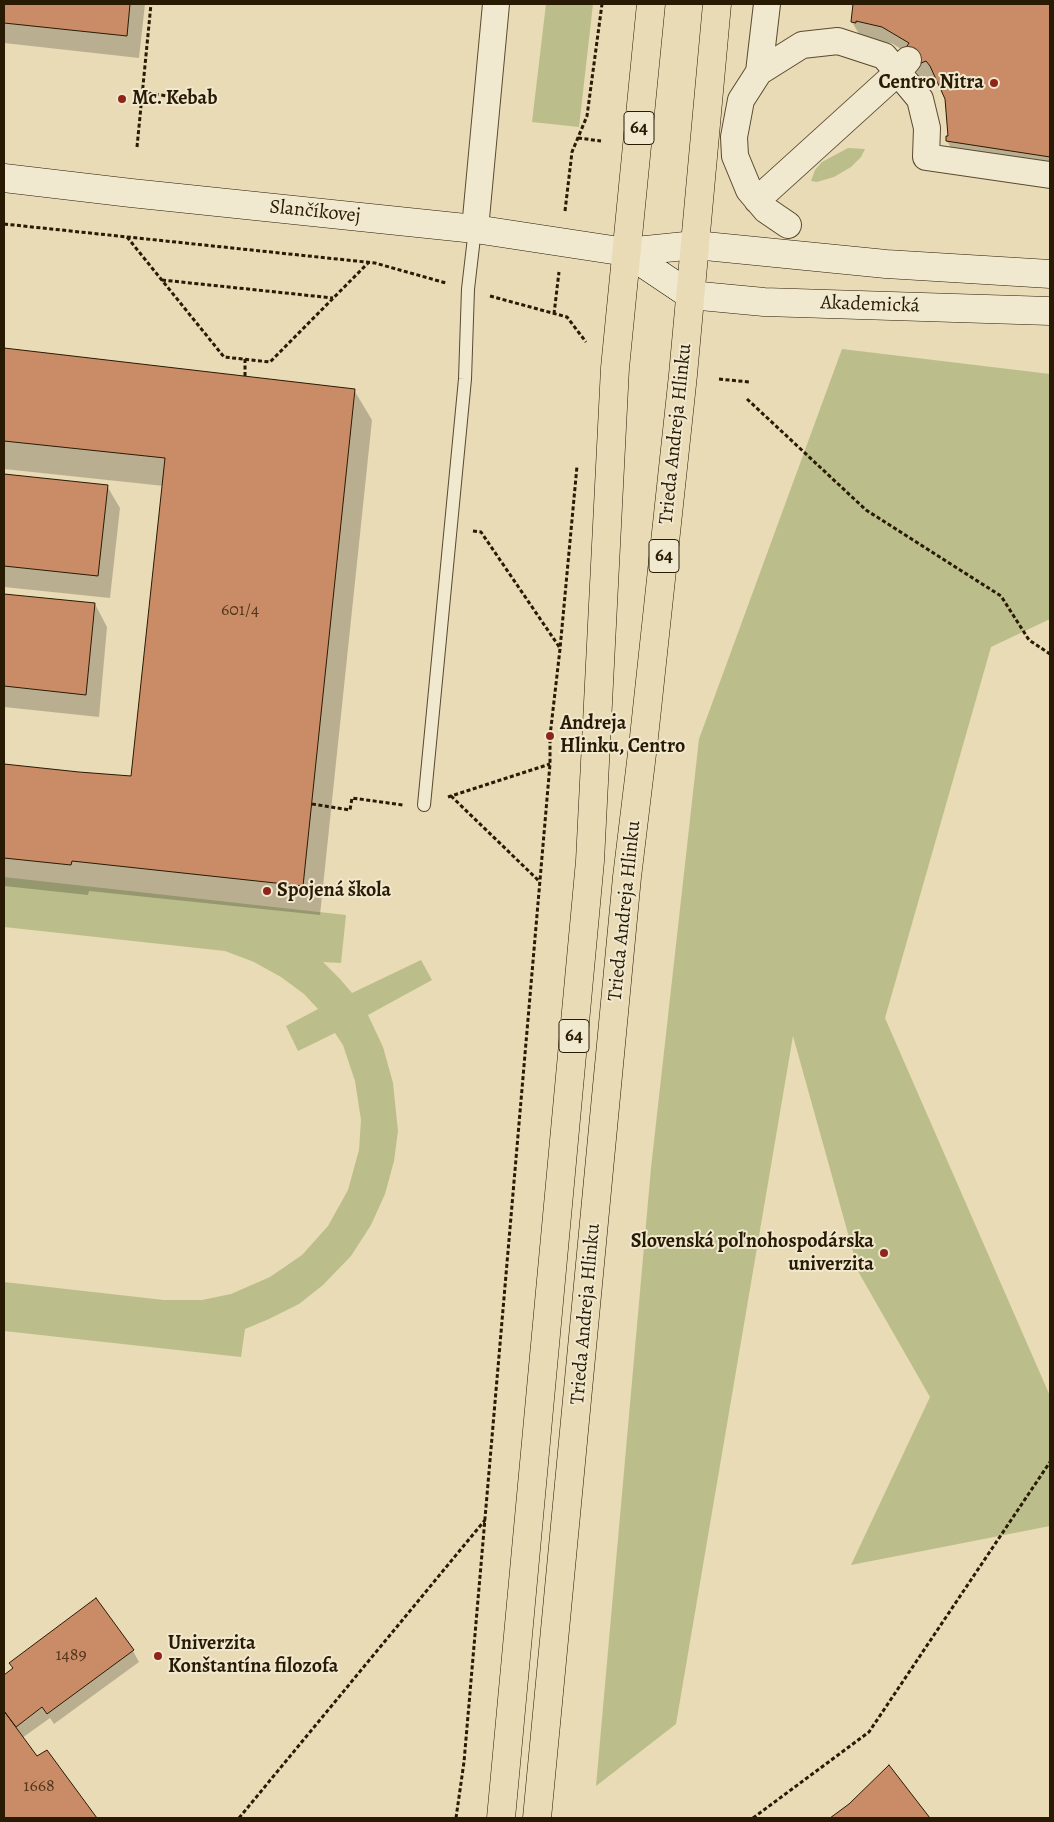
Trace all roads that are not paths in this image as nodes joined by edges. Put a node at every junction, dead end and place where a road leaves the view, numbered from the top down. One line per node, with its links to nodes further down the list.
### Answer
1 (496, 4): 11 (street)
2 (651, 4): 13 (main road, Trieda Andreja Hlinku / 64)
3 (718, 4): 12 (main road, Trieda Andreja Hlinku / 64)
4 (767, 4): 6 (street)
5 (902, 67): 6 (street); 7 (street); 9 (street)
6 (759, 72): 9 (street)
7 (1050, 175)
8 (4, 178): 11 (street, Slančíkovej)
9 (757, 200): 10 (street)
10 (788, 225)
11 (475, 229): 13 (street, Slančíkovej); 17 (lane)
12 (695, 245): 13 (street, Akademická); 14 (street, Akademická); 15 (main road, Trieda Andreja Hlinku / 64)
13 (626, 252): 15 (street); 18 (main road, Trieda Andreja Hlinku / 64)
14 (1050, 274)
15 (690, 295): 16 (street, Akademická); 19 (main road, Trieda Andreja Hlinku / 64)
16 (1050, 311)
17 (424, 802)
18 (501, 1818)
19 (537, 1818)

